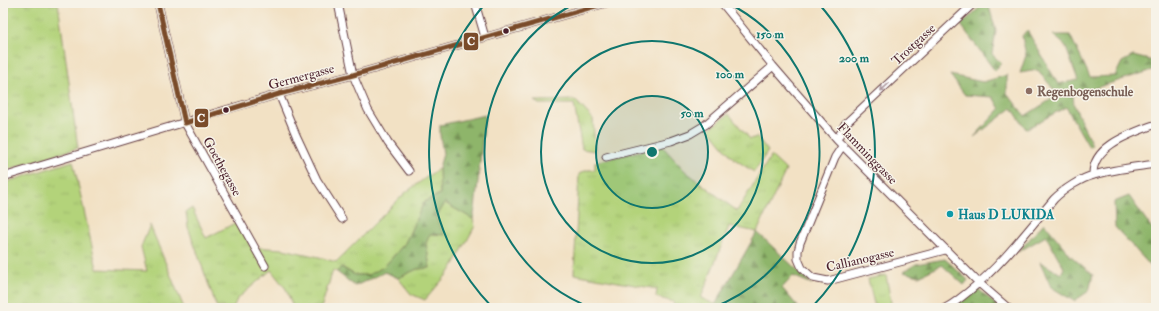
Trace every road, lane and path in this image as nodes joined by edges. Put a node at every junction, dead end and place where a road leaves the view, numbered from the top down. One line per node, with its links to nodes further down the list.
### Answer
1 (158, 3): 11 (street, Goethegasse)
2 (338, 3): 9 (street)
3 (475, 3): 7 (street)
4 (606, 3): 7 (street, Germergasse)
5 (722, 3): 8 (street, Flamminggasse)
6 (974, 3): 13 (street, Trostgasse, one-way to 13)
7 (485, 37): 9 (street, Germergasse)
8 (773, 66): 13 (street, Flamminggasse); 14 (street)
9 (353, 75): 10 (street, Germergasse); 16 (street)
10 (279, 94): 11 (street, Germergasse); 19 (street)
11 (185, 123): 18 (street, Germergasse); 22 (street, Goethegasse)
12 (1156, 124): 17 (street)
13 (840, 143): 20 (street, Flamminggasse); 21 (street, Trostgasse)
14 (606, 157)
15 (1156, 164): 17 (street)
16 (409, 172)
17 (1093, 175): 23 (street)
18 (3, 176)
19 (342, 219)
20 (945, 250): 21 (street, Callianogasse); 23 (street, Flamminggasse)
21 (798, 251)
22 (265, 266)
23 (979, 283): 24 (street); 25 (street, Flamminggasse)
24 (945, 308)
25 (1008, 308)

